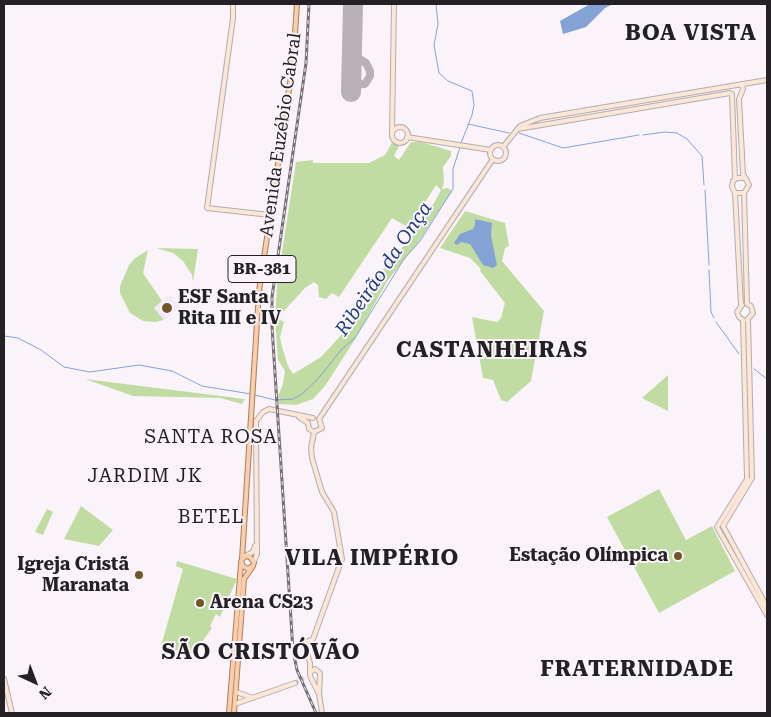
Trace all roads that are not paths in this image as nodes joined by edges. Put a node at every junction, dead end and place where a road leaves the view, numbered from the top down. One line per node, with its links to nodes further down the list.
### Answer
1 (233, 4): 21 (street)
2 (297, 4): 21 (main road, Avenida Euzébio Cabral / BR-381)
3 (394, 4): 9 (street)
4 (767, 80): 5 (street)
5 (742, 84): 6 (street); 8 (street)
6 (730, 86): 7 (street); 11 (street)
7 (731, 94): 8 (street); 11 (street); 18 (street)
8 (740, 95): 17 (street)
9 (394, 117): 10 (street); 12 (street)
10 (399, 127): 12 (street); 13 (street)
11 (517, 129): 14 (street)
12 (392, 134): 13 (street)
13 (407, 138): 15 (street)
14 (502, 147): 15 (street); 16 (street)
15 (491, 150): 16 (street)
16 (493, 159): 27 (street)
17 (744, 178): 18 (street); 20 (street)
18 (735, 179): 19 (street)
19 (735, 193): 20 (street); 23 (street)
20 (744, 193): 22 (street)
21 (270, 215): 31 (main road, Avenida Euzébio Cabral / BR-381)
22 (747, 304): 23 (street); 24 (street)
23 (741, 305): 24 (street)
24 (745, 320): 35 (street); 36 (street)
25 (298, 416): 26 (street); 28 (street); 30 (street)
26 (313, 418): 27 (street); 28 (street)
27 (319, 419): 29 (street)
28 (308, 423): 29 (street)
29 (314, 432): 37 (street)
30 (256, 544): 32 (street); 33 (street)
31 (243, 548): 32 (main road, BR-381); 32 (main road)
32 (245, 558): 33 (main road); 34 (main road); 44 (main road, BR-381)
33 (253, 560): 34 (main road)
34 (251, 567): 45 (main road)
35 (767, 607)
36 (767, 616)
37 (310, 663): 38 (street); 39 (street)
38 (316, 669): 39 (street); 40 (street)
39 (310, 676): 40 (street); 41 (street); 46 (street)
40 (320, 676): 46 (street)
41 (304, 678)
42 (4, 679): 50 (street)
43 (295, 683): 47 (street)
44 (231, 692): 45 (main road); 48 (main road, BR-381)
45 (238, 693): 47 (street); 49 (main road)
46 (319, 694): 53 (street)
47 (253, 698): 49 (street)
48 (230, 704): 49 (main road); 51 (main road, BR-381)
49 (236, 704): 52 (main road)
50 (12, 713)
51 (229, 713)
52 (234, 713)
53 (322, 713)

